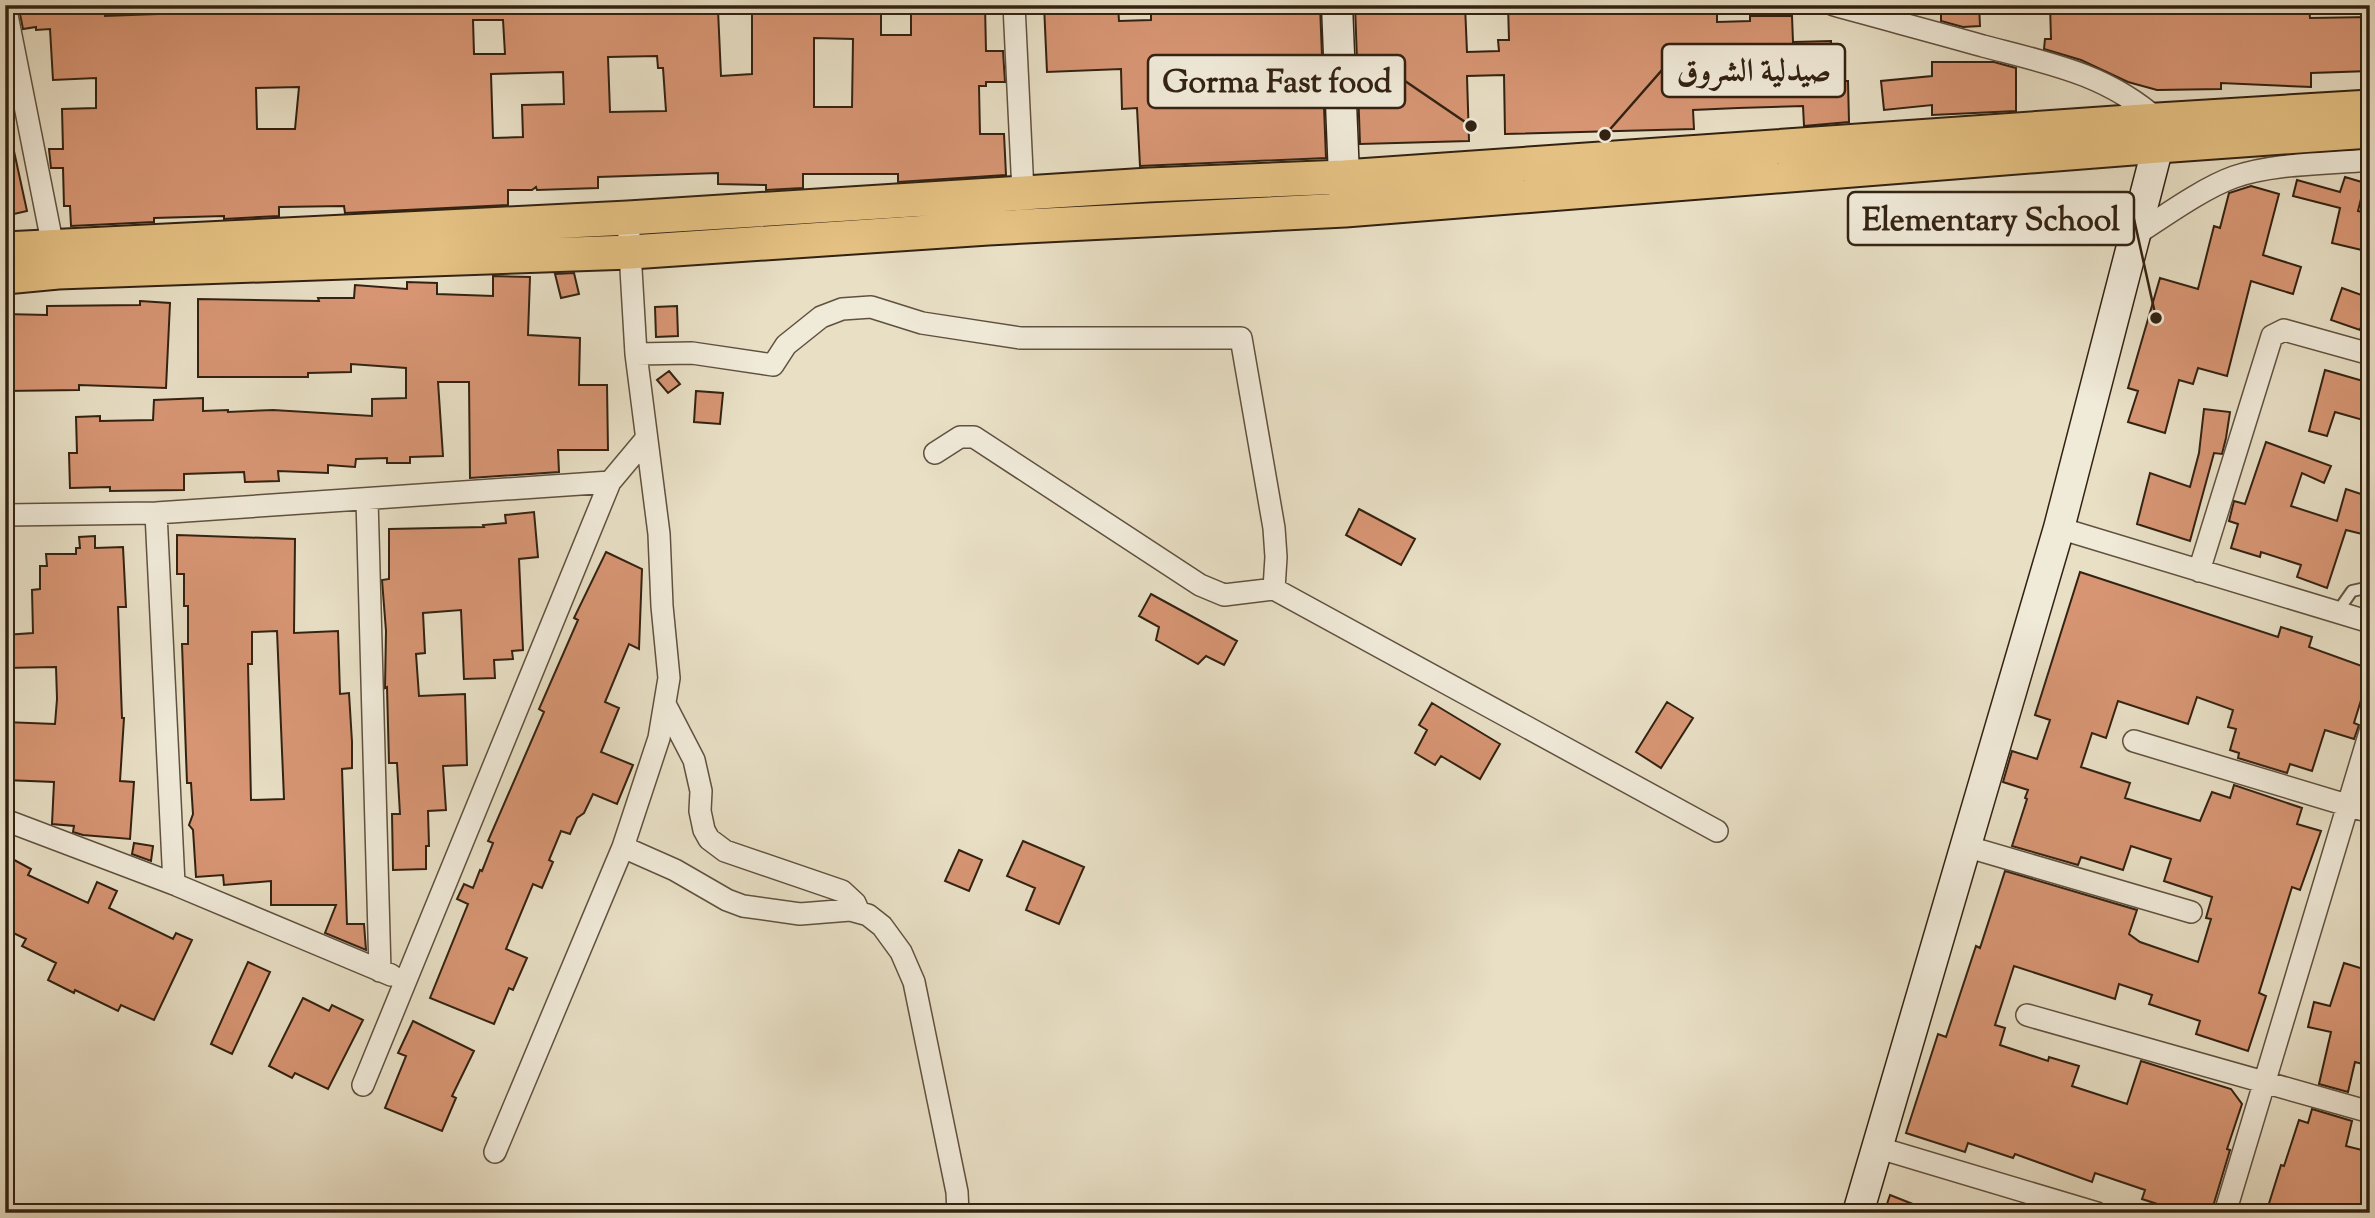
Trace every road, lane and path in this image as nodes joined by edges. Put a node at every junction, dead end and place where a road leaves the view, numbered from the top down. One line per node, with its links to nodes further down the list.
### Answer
1 (5, 5): 16 (street)
2 (1014, 5): 10 (street)
3 (1337, 5): 9 (street)
4 (1834, 5): 7 (street)
5 (2370, 107): 7 (main road)
6 (2370, 131): 7 (main road)
7 (2158, 133): 9 (main road); 11 (main road); 13 (street)
8 (2370, 160): 13 (street)
9 (1344, 177): 10 (main road); 11 (street)
10 (1023, 192): 12 (main road)
11 (1345, 210): 15 (main road)
12 (628, 218): 15 (street); 16 (main road)
13 (2135, 235): 26 (street)
14 (5, 248): 16 (main road)
15 (631, 252): 16 (main road); 18 (street)
16 (55, 259): 17 (main road)
17 (5, 277)
18 (636, 354): 20 (street); 29 (street)
19 (2370, 354): 27 (street)
20 (646, 439): 22 (street); 32 (street)
21 (935, 453): 29 (street)
22 (610, 482): 23 (street); 45 (street)
23 (367, 499): 24 (street); 44 (street)
24 (156, 513): 25 (street); 41 (street)
25 (5, 515)
26 (2059, 528): 27 (street); 39 (street)
27 (2199, 571): 30 (street)
28 (2370, 587): 30 (lane)
29 (1274, 589): 38 (street)
30 (2338, 611): 31 (street)
31 (2370, 622)
32 (664, 704): 40 (street); 42 (street)
33 (2370, 732): 35 (street)
34 (2134, 741): 35 (street)
35 (2348, 806): 36 (street); 47 (street)
36 (2370, 812)
37 (5, 820): 41 (street)
38 (1717, 831)
39 (1965, 846): 43 (street); 50 (street)
40 (623, 847): 42 (street); 51 (street)
41 (174, 884): 44 (street)
42 (859, 912): 52 (street)
43 (2191, 912)
44 (380, 971): 45 (street)
45 (406, 981): 48 (street)
46 (2027, 1015): 47 (street)
47 (2263, 1081): 49 (street); 55 (street)
48 (363, 1085)
49 (2370, 1112)
50 (1876, 1147): 53 (street); 54 (street)
51 (495, 1152)
52 (958, 1213)
53 (1858, 1213)
54 (2097, 1213)
55 (2225, 1213)

